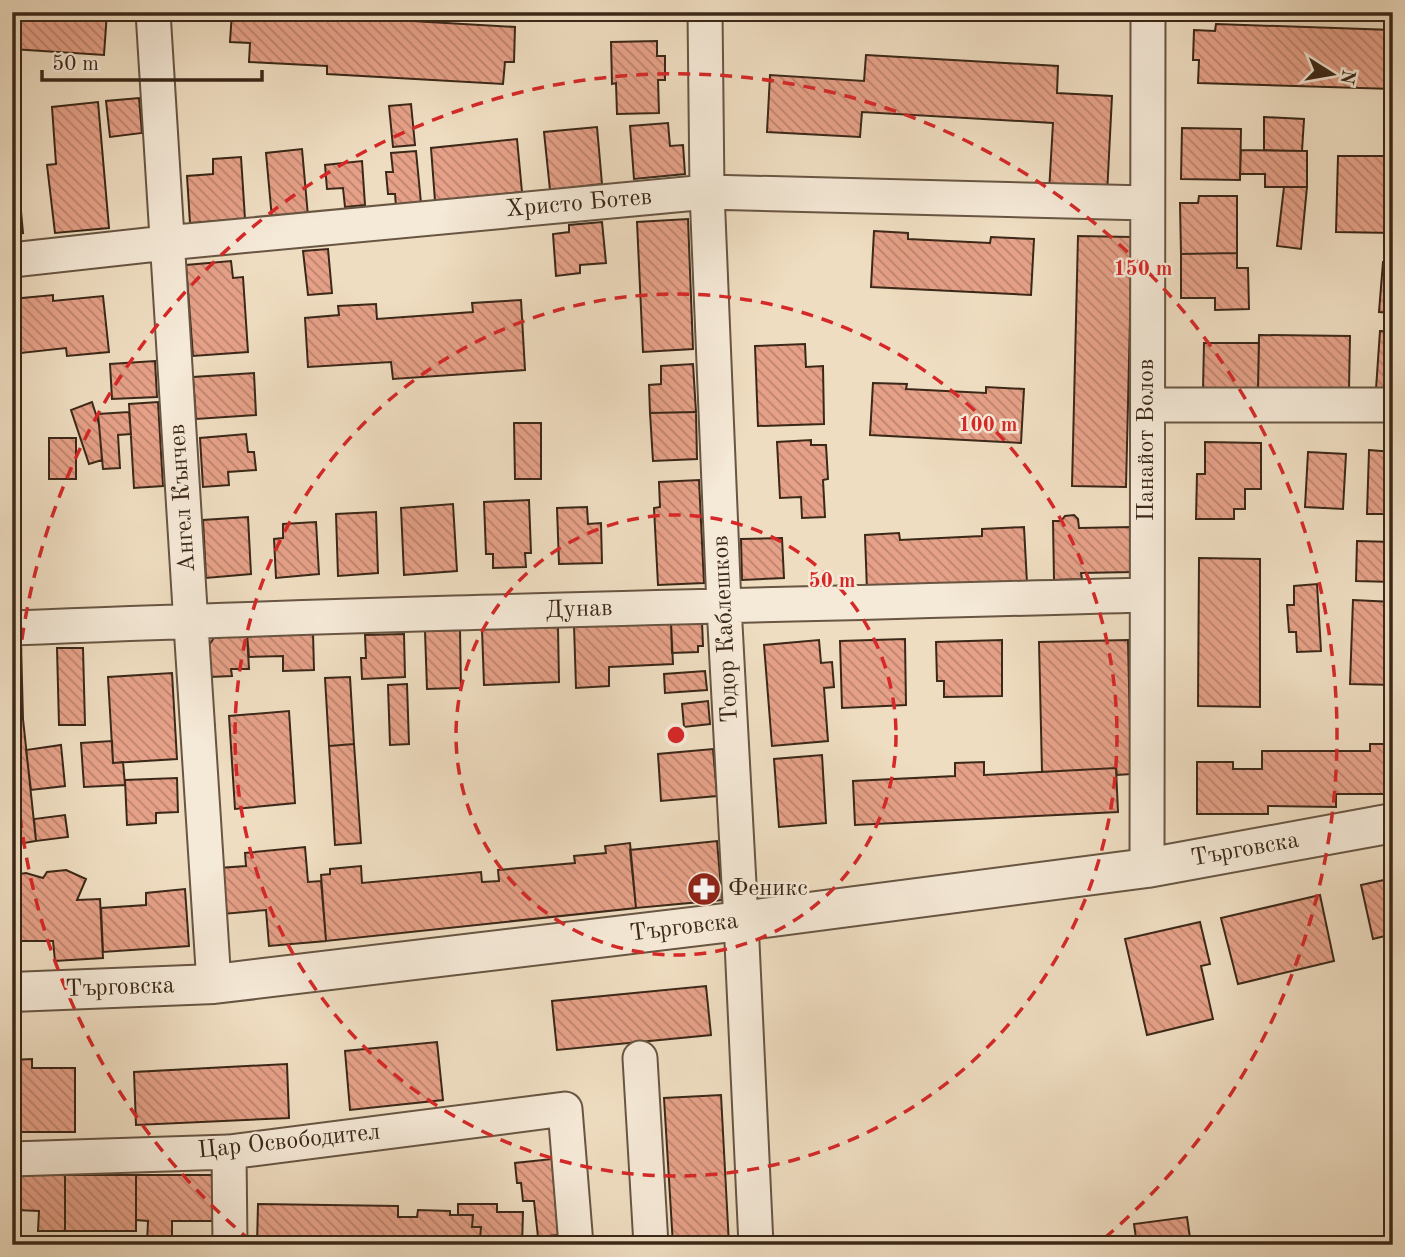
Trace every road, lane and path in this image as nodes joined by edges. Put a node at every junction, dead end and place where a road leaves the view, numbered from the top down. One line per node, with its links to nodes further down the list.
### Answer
1 (153, 12): 6 (street, Ангел Кънчев)
2 (705, 12): 4 (street, Тодор Каблешков)
3 (1148, 12): 5 (street, Панайот Волов)
4 (707, 192): 5 (street, Христо Ботев); 6 (street, Христо Ботев); 11 (street, Тодор Каблешков)
5 (1147, 203): 8 (street, Панайот Волов)
6 (166, 243): 7 (street, Христо Ботев); 12 (street, Ангел Кънчев)
7 (12, 260)
8 (1147, 405): 9 (street); 10 (street, Панайот Волов)
9 (1393, 405)
10 (1147, 595): 11 (street, Дунав); 15 (street, Панайот Волов)
11 (724, 606): 12 (street, Дунав); 16 (street, Тодор Каблешков)
12 (192, 621): 13 (street, Дунав); 17 (street, Ангел Кънчев)
13 (12, 628)
14 (1393, 823): 15 (street, Търговска)
15 (1147, 868): 16 (street, Търговска)
16 (741, 921): 17 (street, Търговска); 25 (street, Тодор Каблешков)
17 (214, 984): 18 (street, Търговска)
18 (12, 992)
19 (640, 1058): 24 (street)
20 (229, 1152): 21 (street, Цар Освободител); 22 (street); 23 (street, Цар Освободител)
21 (12, 1159)
22 (230, 1245)
23 (576, 1245)
24 (651, 1245)
25 (756, 1245)

